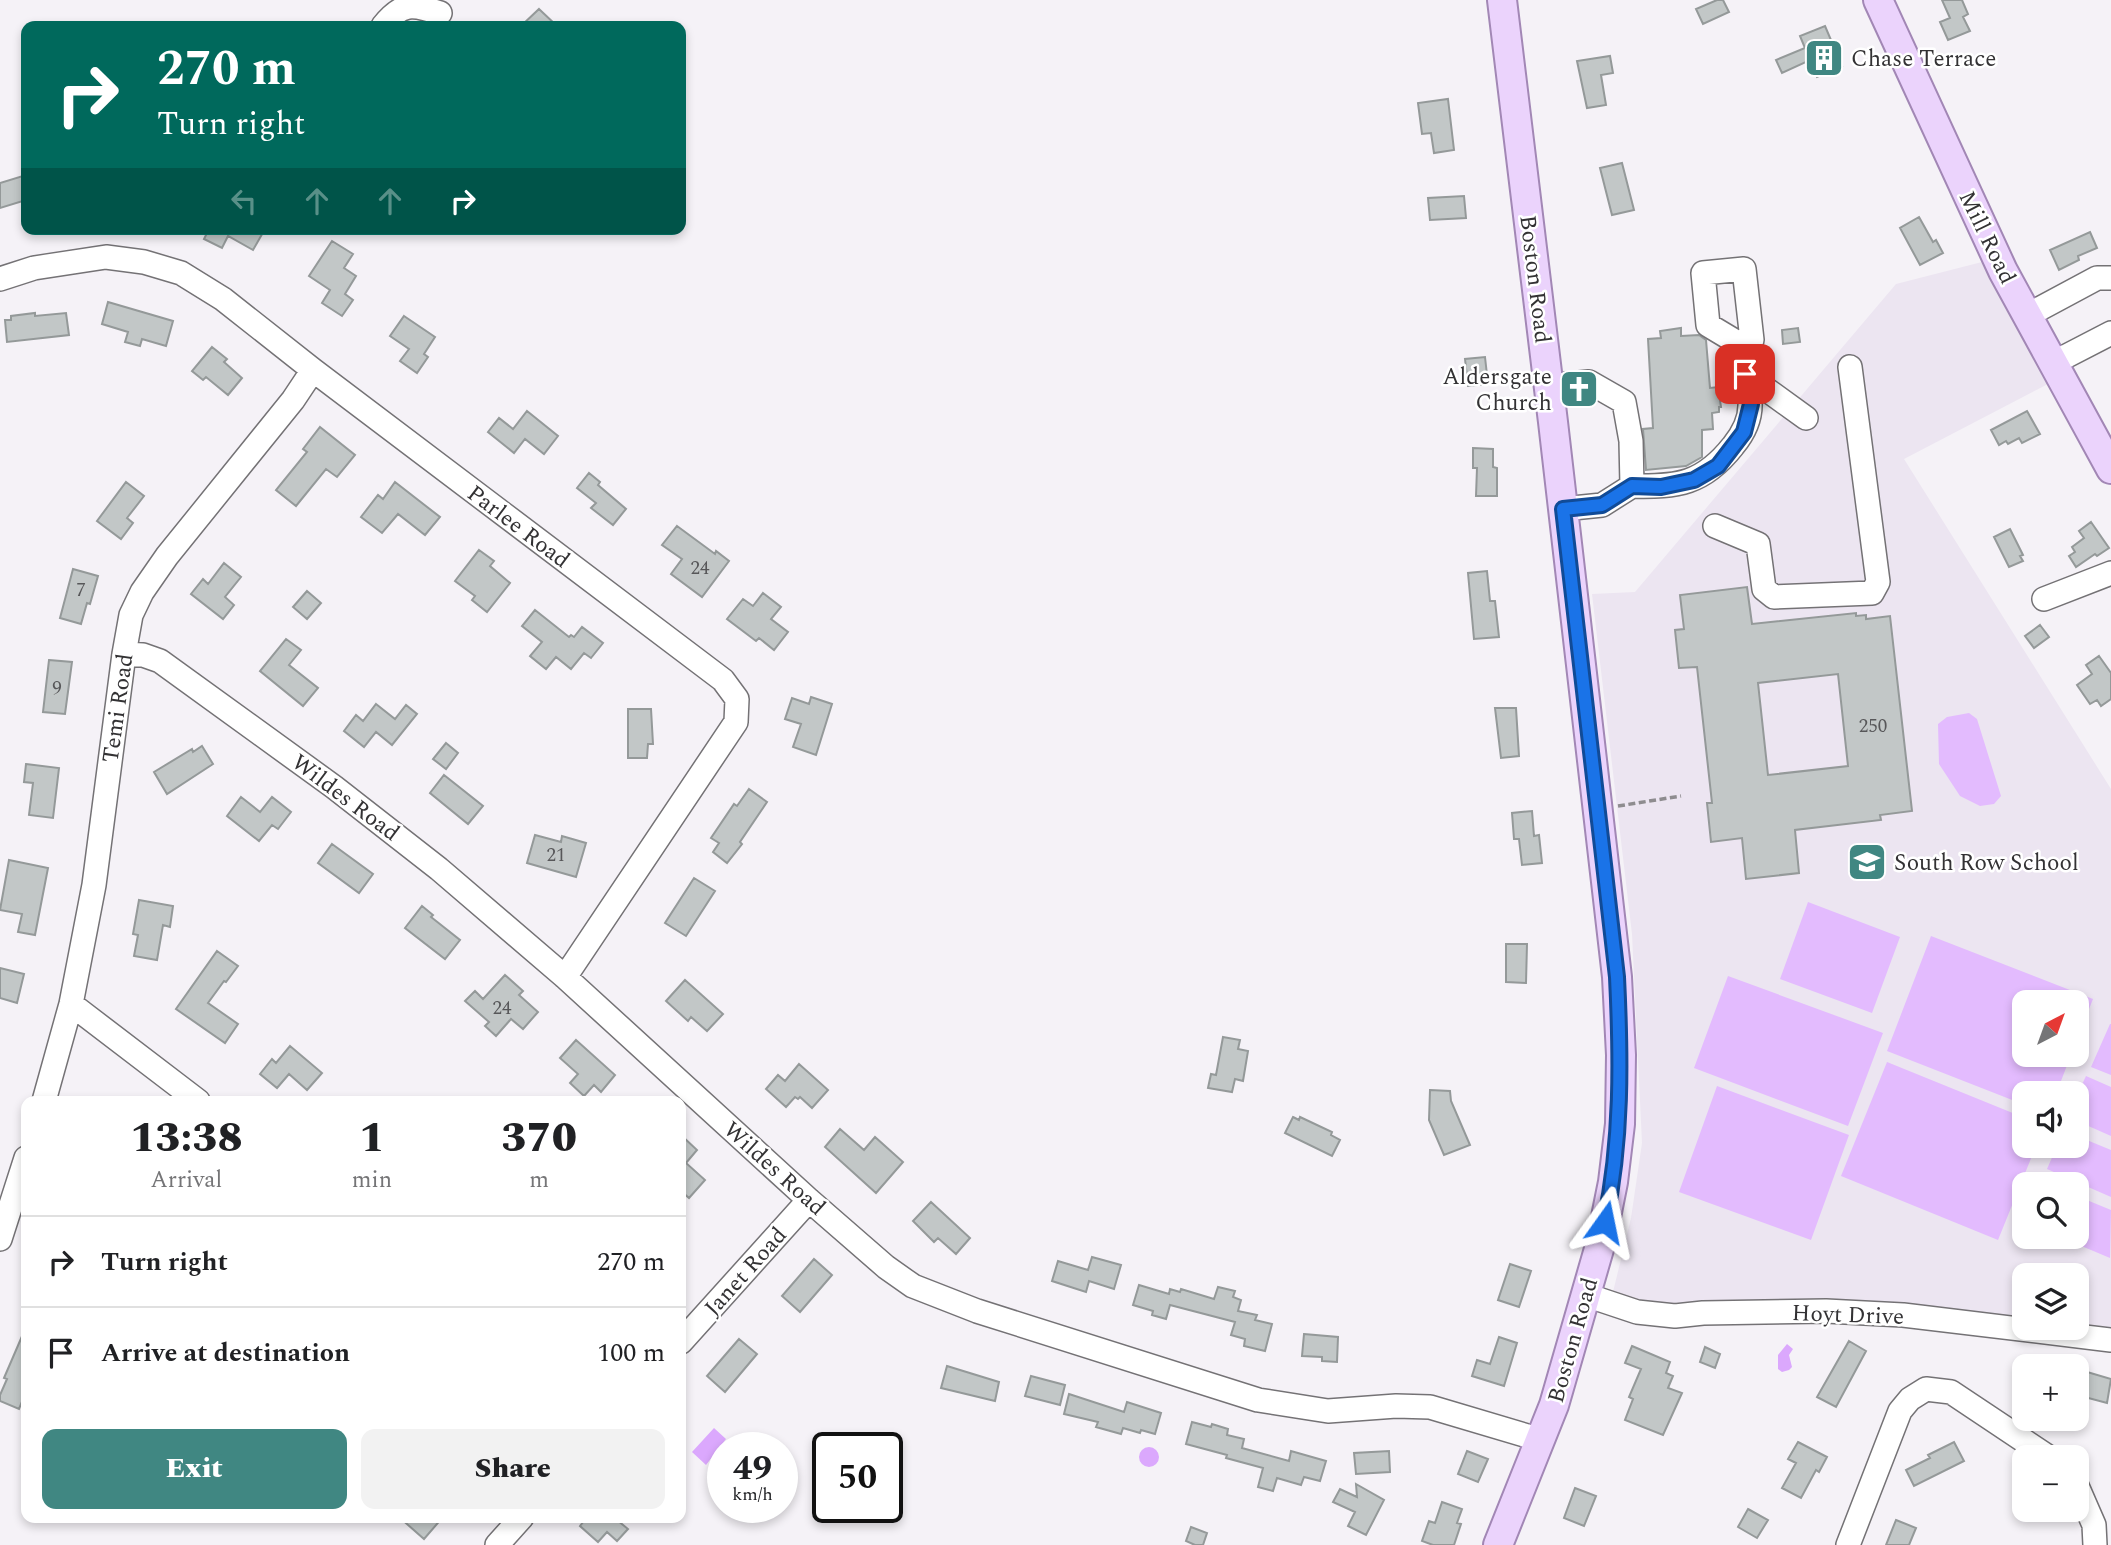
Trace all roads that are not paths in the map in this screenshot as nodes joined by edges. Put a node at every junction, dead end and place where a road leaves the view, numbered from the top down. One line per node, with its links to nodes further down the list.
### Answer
1 (1502, 0): 14 (main road, Boston Road)
2 (1878, 0): 7 (main road, Mill Road)
3 (446, 13): 4 (street)
4 (388, 21)
5 (2111, 278): 7 (street)
6 (0, 279): 12 (street, Parlee Road)
7 (2028, 315): 10 (main road, Mill Road)
8 (2111, 333): 10 (street)
9 (1738, 343): 13 (street)
10 (2054, 362): 16 (main road, Mill Road)
11 (1850, 367): 19 (street)
12 (313, 370): 22 (street, Temi Road); 23 (street, Parlee Road)
13 (1745, 374): 15 (street); 17 (street)
14 (1549, 386): 17 (street); 18 (main road, Boston Road)
15 (1807, 418)
16 (2111, 469)
17 (1632, 486): 18 (street)
18 (1563, 509): 30 (main road, Boston Road)
19 (1715, 526)
20 (2111, 573): 21 (street)
21 (2044, 599)
22 (124, 654): 23 (street, Wildes Road); 24 (street, Temi Road)
23 (565, 977): 28 (street, Wildes Road)
24 (71, 1004): 25 (street, Temi Road); 26 (street)
25 (45, 1096)
26 (191, 1096)
27 (21, 1174): 29 (street)
28 (809, 1200): 31 (street, Janet Road); 33 (street, Wildes Road)
29 (0, 1239)
30 (1586, 1295): 32 (street, Hoyt Drive); 33 (main road, Boston Road)
31 (686, 1336)
32 (2111, 1340)
33 (1541, 1440): 38 (main road, Boston Road)
34 (2030, 1445): 39 (street)
35 (2089, 1514): 40 (street)
36 (517, 1523): 37 (street)
37 (497, 1545)
38 (1498, 1545)
39 (1848, 1545)
40 (2095, 1545)

